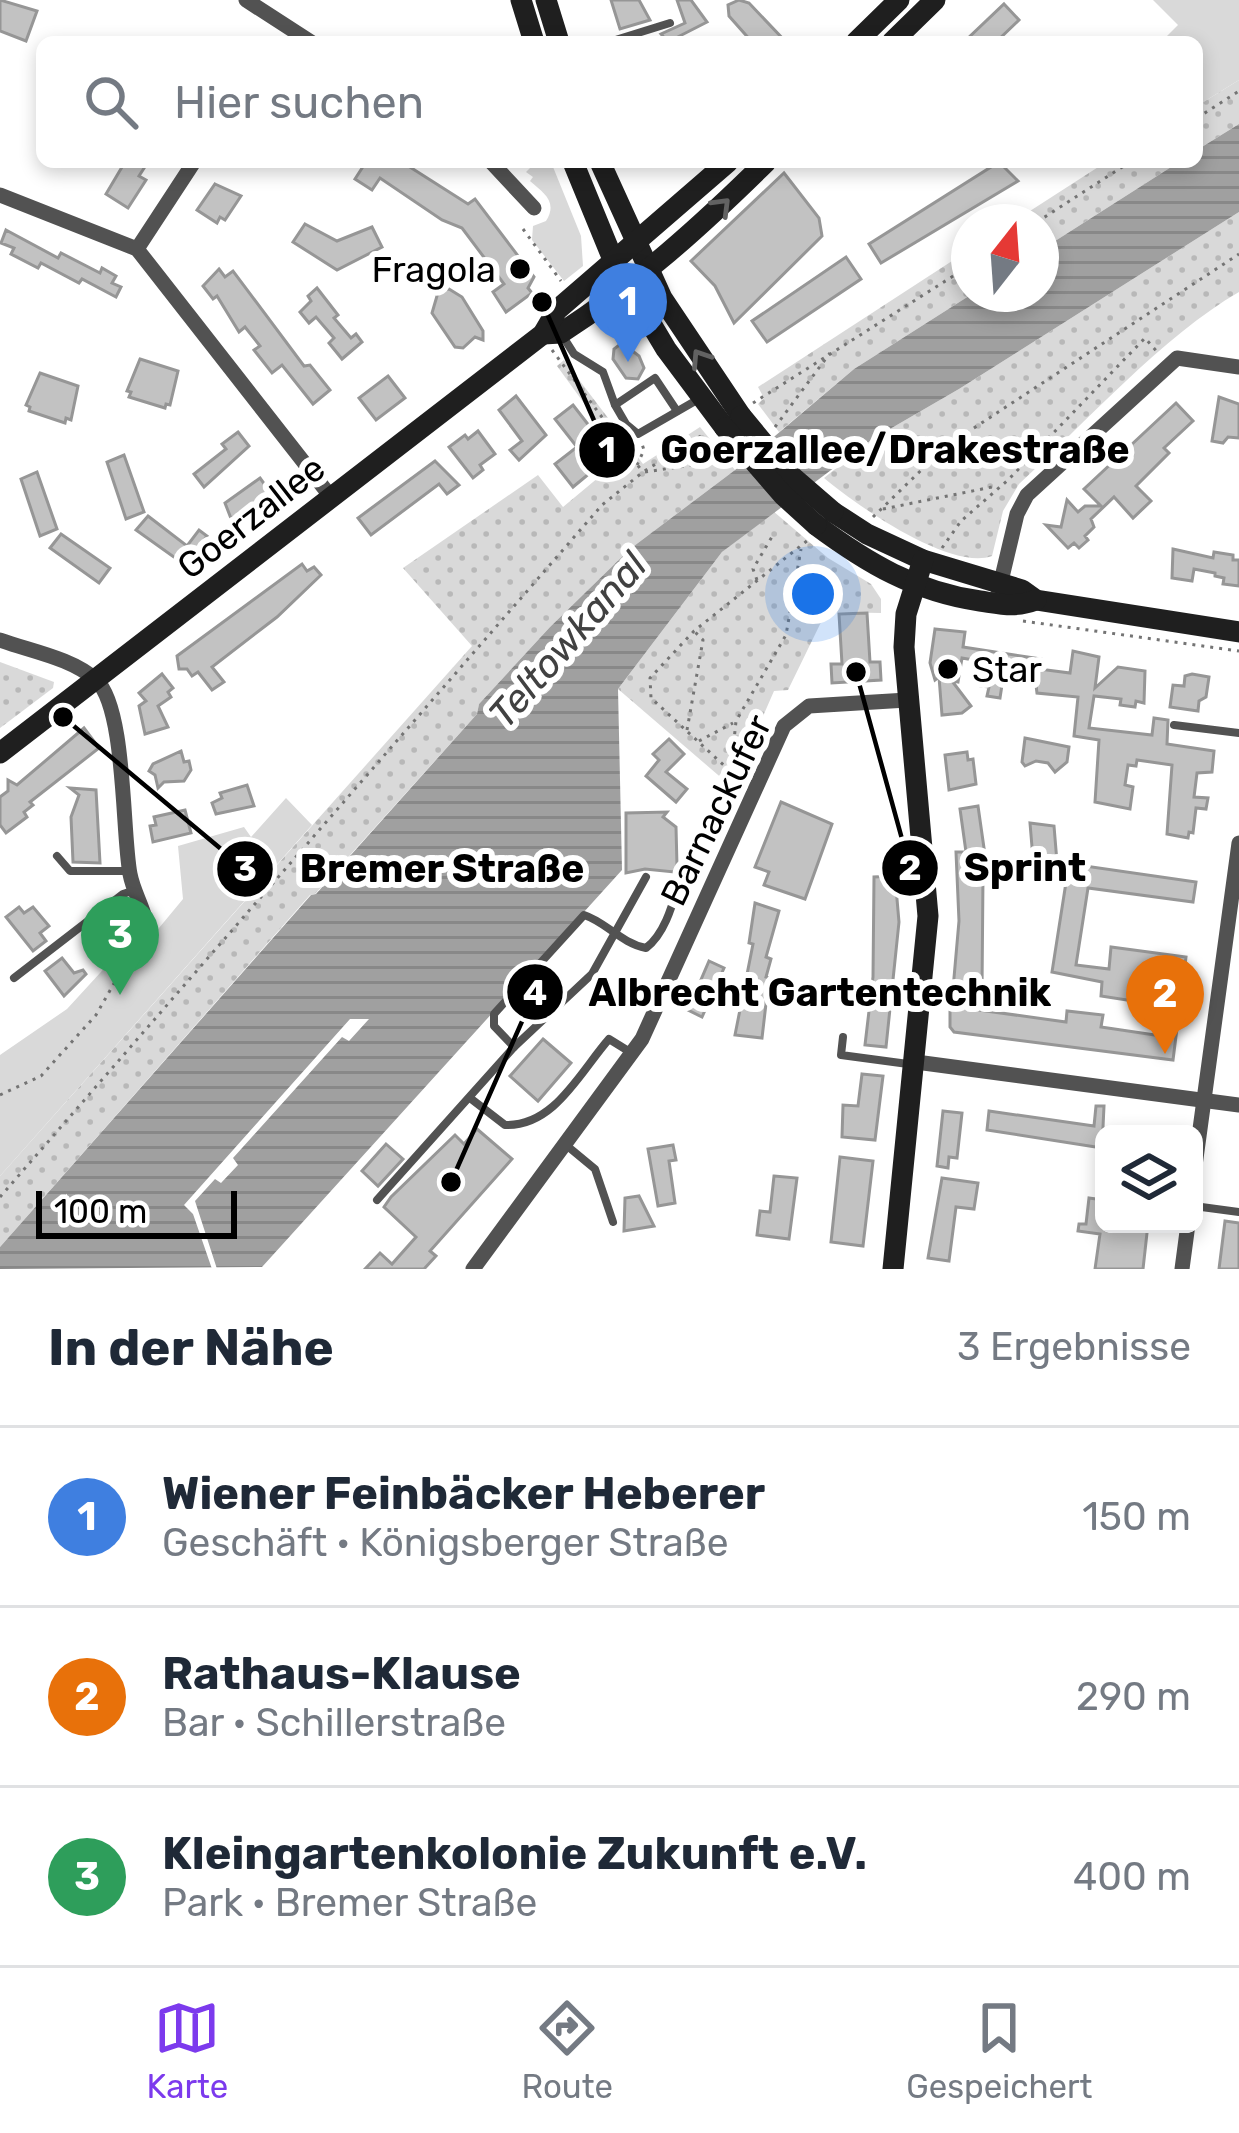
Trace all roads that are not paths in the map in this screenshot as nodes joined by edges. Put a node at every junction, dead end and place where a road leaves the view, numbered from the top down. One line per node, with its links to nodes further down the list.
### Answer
1 (246, 0): 7 (street)
2 (521, 0): 10 (main road)
3 (546, 0): 11 (main road)
4 (898, 0): 13 (main road)
5 (935, 0): 14 (main road)
6 (670, 23): 12 (lane)
7 (284, 24): 8 (street); 9 (street)
8 (276, 36)
9 (302, 36)
10 (532, 36)
11 (557, 36)
12 (628, 36)
13 (862, 36)
14 (898, 36)
15 (190, 168): 24 (street)
16 (497, 168): 22 (street)
17 (575, 168): 25 (main road)
18 (603, 168): 23 (main road)
19 (721, 168): 23 (main road, Goerzallee)
20 (760, 168): 26 (main road, Goerzallee, one-way to 20)
21 (0, 195): 24 (street)
22 (534, 208)
23 (637, 244): 25 (main road, Goerzallee); 26 (main road)
24 (137, 249): 34 (street)
25 (614, 262): 27 (main road); 28 (main road, Goerzallee)
26 (649, 271): 27 (main road, Goerzallee); 33 (main road, one-way to 26)
27 (627, 286): 28 (main road, Goerzallee); 30 (main road)
28 (552, 339): 31 (lane); 34 (main road, Goerzallee)
29 (1239, 367): 38 (street)
30 (701, 398): 32 (lane); 33 (main road)
31 (615, 405): 32 (lane); 32 (lane)
32 (677, 411)
33 (731, 420): 35 (main road, bridge)
34 (331, 497): 41 (main road, Goerzallee)
35 (820, 525): 36 (main road); 37 (main road)
36 (932, 555): 37 (main road); 38 (main road)
37 (914, 586): 38 (main road); 42 (main road)
38 (998, 594): 40 (main road)
39 (0, 640): 41 (street)
40 (1238, 645)
41 (96, 679): 45 (main road, Goerzallee); 48 (street)
42 (908, 700): 60 (street, Barnackufer); 61 (main road)
43 (1174, 725): 44 (lane)
44 (1239, 733)
45 (0, 753)
46 (1239, 843): 51 (street)
47 (56, 856): 48 (lane)
48 (129, 872): 52 (street)
49 (682, 874): 55 (lane)
50 (646, 877): 55 (lane)
51 (1236, 880): 54 (street)
52 (134, 890): 53 (street); 57 (lane)
53 (145, 918): 56 (lane)
54 (1233, 932): 63 (street)
55 (616, 937): 59 (lane); 59 (lane)
56 (130, 954)
57 (14, 978)
58 (843, 1037): 61 (lane)
59 (514, 1047): 62 (lane)
60 (632, 1053): 62 (lane); 66 (street, Barnackufer)
61 (916, 1064): 63 (street); 73 (main road)
62 (470, 1097): 67 (lane)
63 (1203, 1100): 64 (street); 65 (street)
64 (1239, 1106)
65 (1200, 1125)
66 (565, 1144): 70 (lane); 72 (street, Barnackufer)
67 (377, 1200)
68 (1203, 1207): 69 (lane)
69 (1239, 1212)
70 (614, 1222)
71 (1186, 1233): 74 (street)
72 (473, 1269)
73 (893, 1269)
74 (1182, 1269)

